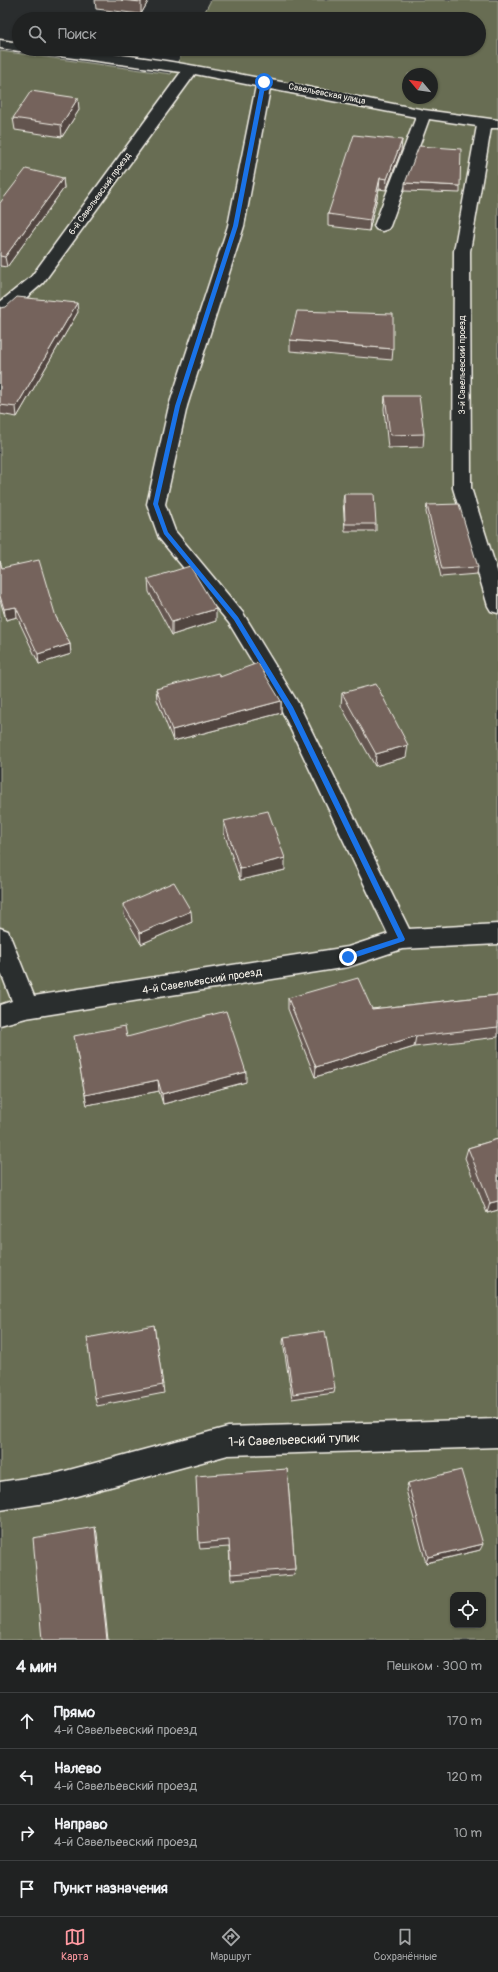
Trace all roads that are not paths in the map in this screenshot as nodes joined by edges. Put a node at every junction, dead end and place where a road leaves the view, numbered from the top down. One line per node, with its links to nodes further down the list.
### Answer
1 (0, 44): 2 (street)
2 (12, 46)
3 (90, 56): 4 (street, Савельевская улица)
4 (191, 69): 5 (street, Савельевская улица); 9 (street, 6-й Савельевский проезд)
5 (264, 82): 6 (street, Савельевская улица); 13 (street)
6 (424, 114): 7 (street, Савельевская улица); 8 (street)
7 (492, 123): 10 (street, 3-й Савельевский проезд)
8 (382, 226)
9 (0, 311)
10 (498, 606)
11 (498, 934): 13 (street, 4-й Савельевский проезд)
12 (0, 938): 14 (street)
13 (402, 939): 14 (street, 4-й Савельевский проезд)
14 (26, 1008): 15 (street, 4-й Савельевский проезд)
15 (0, 1015)
16 (498, 1433): 17 (street, 1-й Савельевский тупик)
17 (0, 1496)

